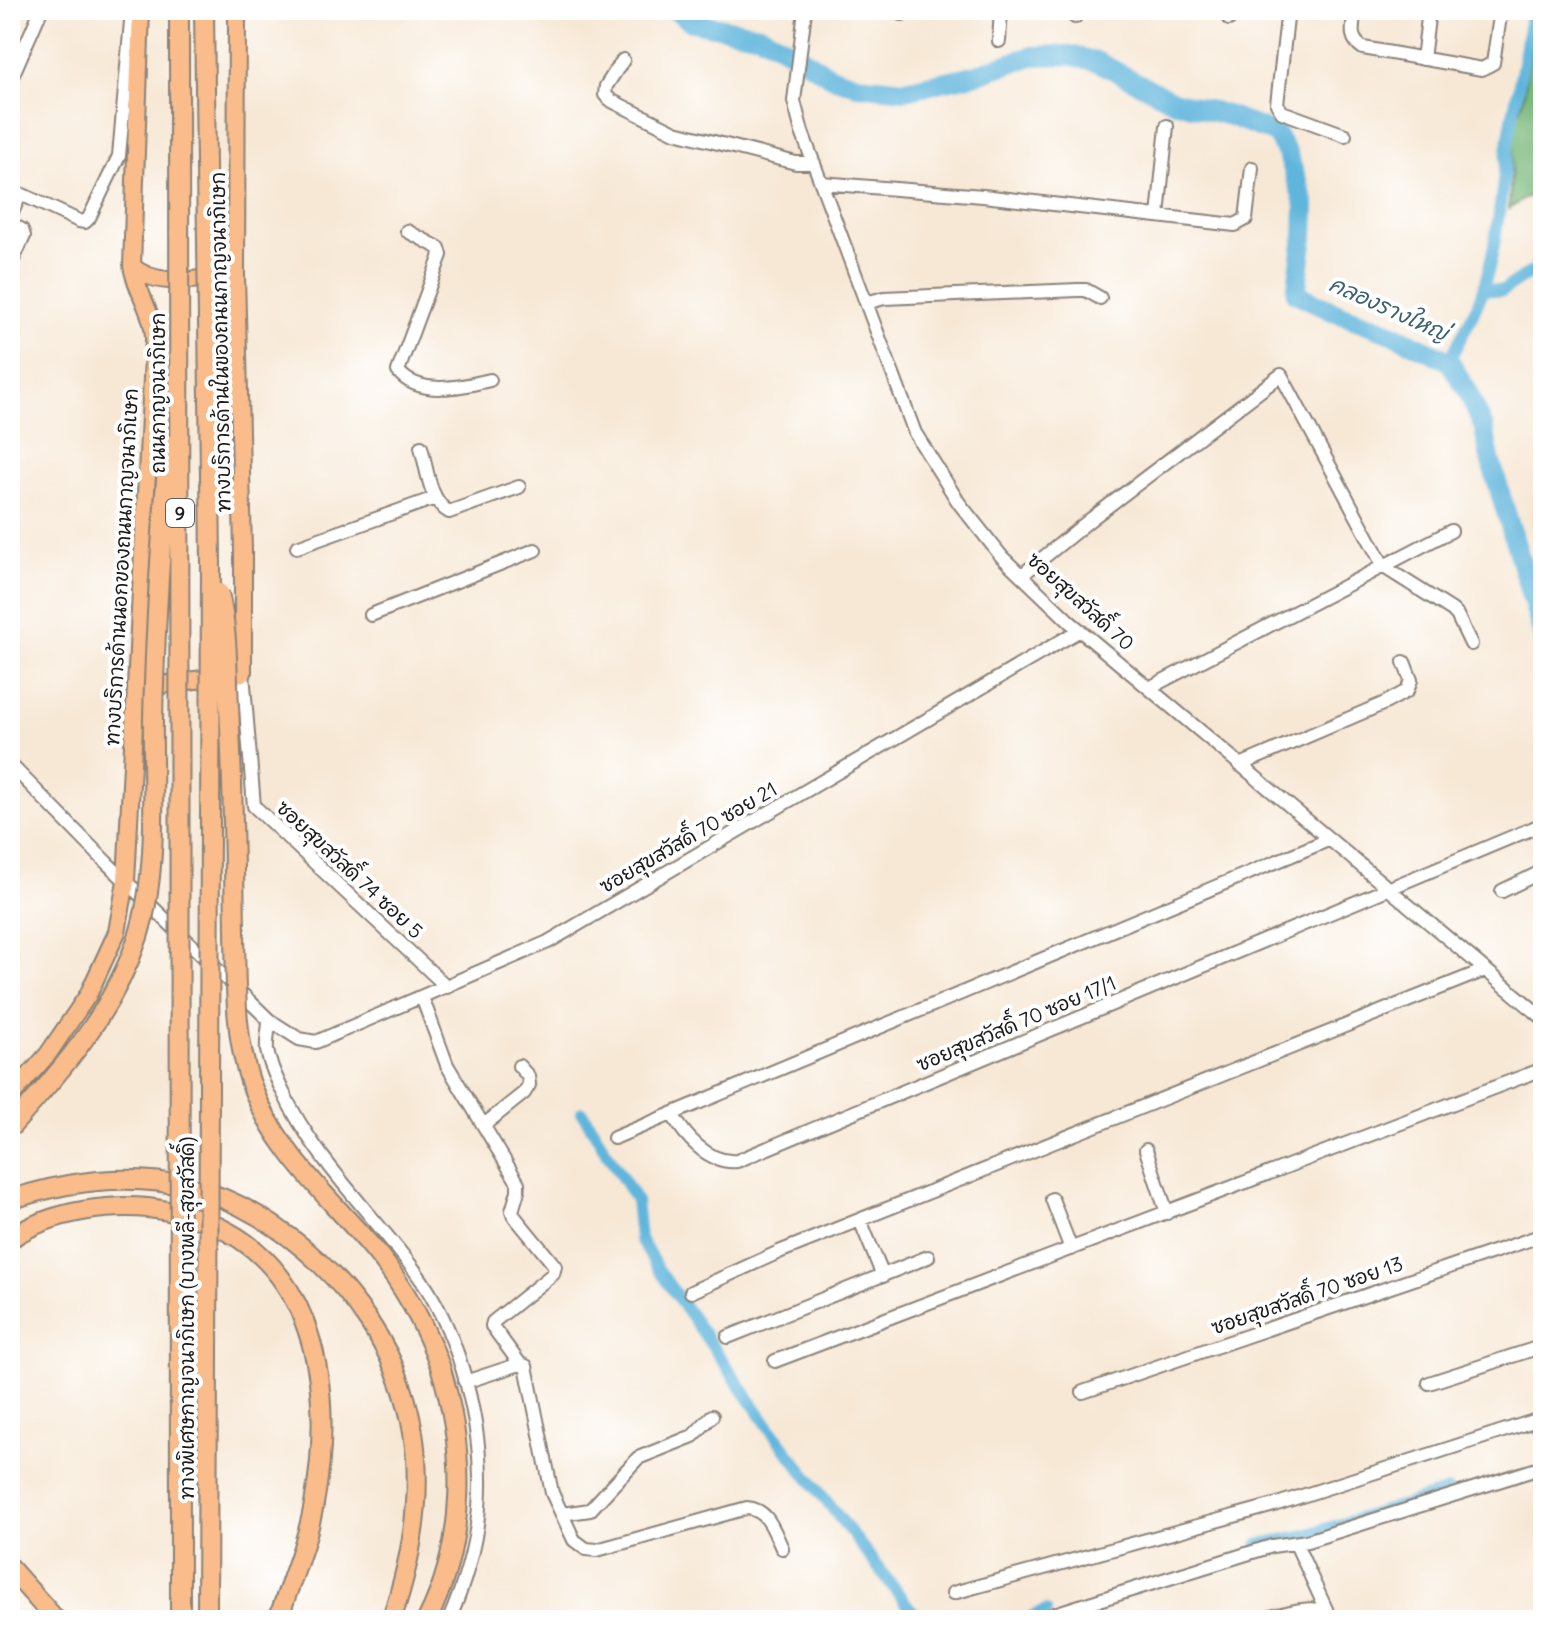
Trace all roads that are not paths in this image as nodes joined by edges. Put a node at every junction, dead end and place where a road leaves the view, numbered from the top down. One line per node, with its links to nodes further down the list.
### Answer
1 (41, 10): 17 (street)
2 (132, 10): 13 (street)
3 (141, 10): 13 (main road, ทางบริการด้านนอกของถนนกาญจนาภิเษก)
4 (179, 10): 33 (highway, ถนนกาญจนาภิเษก / 9, bridge)
5 (204, 10): 41 (highway, 9, bridge)
6 (237, 10): 30 (main road, ทางบริการด้านในของถนนกาญจนาภิเษก)
7 (805, 10): 21 (street, ซอยสุขสวัสดิ์ 70)
8 (1001, 10): 14 (street)
9 (1288, 10): 19 (street)
10 (1355, 10): 15 (street)
11 (1429, 10): 15 (street)
12 (1501, 10): 15 (street)
13 (136, 28): 20 (main road, ทางบริการด้านนอกของถนนกาญจนาภิเษก)
14 (999, 41)
15 (1423, 59)
16 (623, 60): 21 (street)
17 (10, 81)
18 (1167, 126): 24 (street)
19 (1345, 135)
20 (128, 148): 25 (street); 29 (main road, ทางบริการด้านนอกของถนนกาญจนาภิเษก)
21 (814, 163): 23 (street, ซอยสุขสวัสดิ์ 70)
22 (1252, 168): 24 (street)
23 (821, 183): 24 (street); 32 (street, ซอยสุขสวัสดิ์ 70)
24 (1158, 216)
25 (10, 217)
26 (10, 223): 28 (street)
27 (407, 231): 34 (street)
28 (10, 266)
29 (132, 266): 30 (main road); 50 (main road, ทางบริการด้านนอกของถนนกาญจนาภิเษก)
30 (236, 276): 48 (main road, ทางบริการด้านในของถนนกาญจนาภิเษก)
31 (1100, 298): 32 (street)
32 (866, 303): 43 (street, ซอยสุขสวัสดิ์ 70)
33 (179, 331): 62 (highway, ถนนกาญจนาภิเษก / 9, bridge); 70 (highway, bridge)
34 (490, 380)
35 (421, 447): 37 (street)
36 (519, 487): 37 (street)
37 (435, 498): 39 (street)
38 (1451, 531): 42 (street)
39 (297, 547)
40 (535, 550): 44 (street)
41 (211, 563): 101 (highway, ทางพิเศษกาญจนาภิเษก (บางพลี-สุขสวัสดิ์) / 9, bridge); 104 (highway, bridge)
42 (1384, 567): 43 (street); 46 (street); 49 (street)
43 (1022, 575): 45 (street, ซอยสุขสวัสดิ์ 70)
44 (371, 615)
45 (1080, 630): 49 (street, ซอยสุขสวัสดิ์ 70); 60 (street, ซอยสุขสวัสดิ์ 70 ซอย 21)
46 (1471, 644)
47 (1404, 662): 52 (street)
48 (243, 673): 50 (main road); 60 (street, ซอยสุขสวัสดิ์ 74 ซอย 5)
49 (1149, 688): 52 (street, ซอยสุขสวัสดิ์ 70)
50 (134, 689): 56 (main road, ทางบริการด้านนอกของถนนกาญจนาภิเษก)
51 (10, 764): 56 (street)
52 (1240, 765): 54 (street, ซอยสุขสวัสดิ์ 70)
53 (1543, 824): 57 (street, ซอยสุขสวัสดิ์ 70 ซอย 17/1)
54 (1328, 840): 57 (street, ซอยสุขสวัสดิ์ 70); 68 (street)
55 (1543, 871): 58 (street)
56 (126, 881): 64 (street); 67 (main road, ทางบริการด้านนอกของถนนกาญจนาภิเษก)
57 (1388, 889): 59 (street, ซอยสุขสวัสดิ์ 70); 68 (street, ซอยสุขสวัสดิ์ 70 ซอย 17/1)
58 (1502, 891)
59 (1485, 970): 63 (street, ซอยสุขสวัสดิ์ 70); 76 (street)
60 (447, 987): 61 (street, ซอยสุขสวัสดิ์ 70 ซอย 21)
61 (422, 997): 64 (street, ซอยสุขสวัสดิ์ 70 ซอย 21); 69 (street)
62 (180, 1016): 100 (highway, ทางพิเศษกาญจนาภิเษก (บางพลี-สุขสวัสดิ์), bridge)
63 (1543, 1018)
64 (269, 1020): 87 (street)
65 (519, 1066): 69 (street)
66 (1543, 1069): 75 (street)
67 (10, 1097)
68 (672, 1114): 71 (street)
69 (484, 1125): 86 (street)
70 (10, 1128)
71 (614, 1138)
72 (1146, 1150): 75 (street)
73 (1052, 1199): 79 (street)
74 (10, 1200): 103 (highway)
75 (1167, 1213): 79 (street)
76 (860, 1220): 81 (street); 82 (street)
77 (1543, 1235): 89 (street, ซอยสุขสวัสดิ์ 70 ซอย 13)
78 (10, 1239): 102 (highway)
79 (1071, 1249): 85 (street)
80 (928, 1257): 81 (street)
81 (883, 1276): 83 (street)
82 (691, 1292)
83 (728, 1337)
84 (1543, 1346): 88 (street)
85 (775, 1361)
86 (520, 1364): 87 (street); 93 (street)
87 (465, 1382): 105 (street)
88 (1429, 1383)
89 (1083, 1392)
90 (712, 1416): 93 (street)
91 (1543, 1418): 97 (street)
92 (1543, 1467): 94 (street)
93 (562, 1514): 95 (street)
94 (1296, 1544): 98 (street); 106 (street)
95 (782, 1548)
96 (10, 1568): 99 (highway)
97 (953, 1593)
98 (1330, 1617): 107 (street)
99 (56, 1620)
100 (180, 1620)
101 (207, 1620)
102 (278, 1620)
103 (391, 1620)
104 (427, 1620)
105 (449, 1620)
106 (1035, 1620)
107 (1258, 1620)

